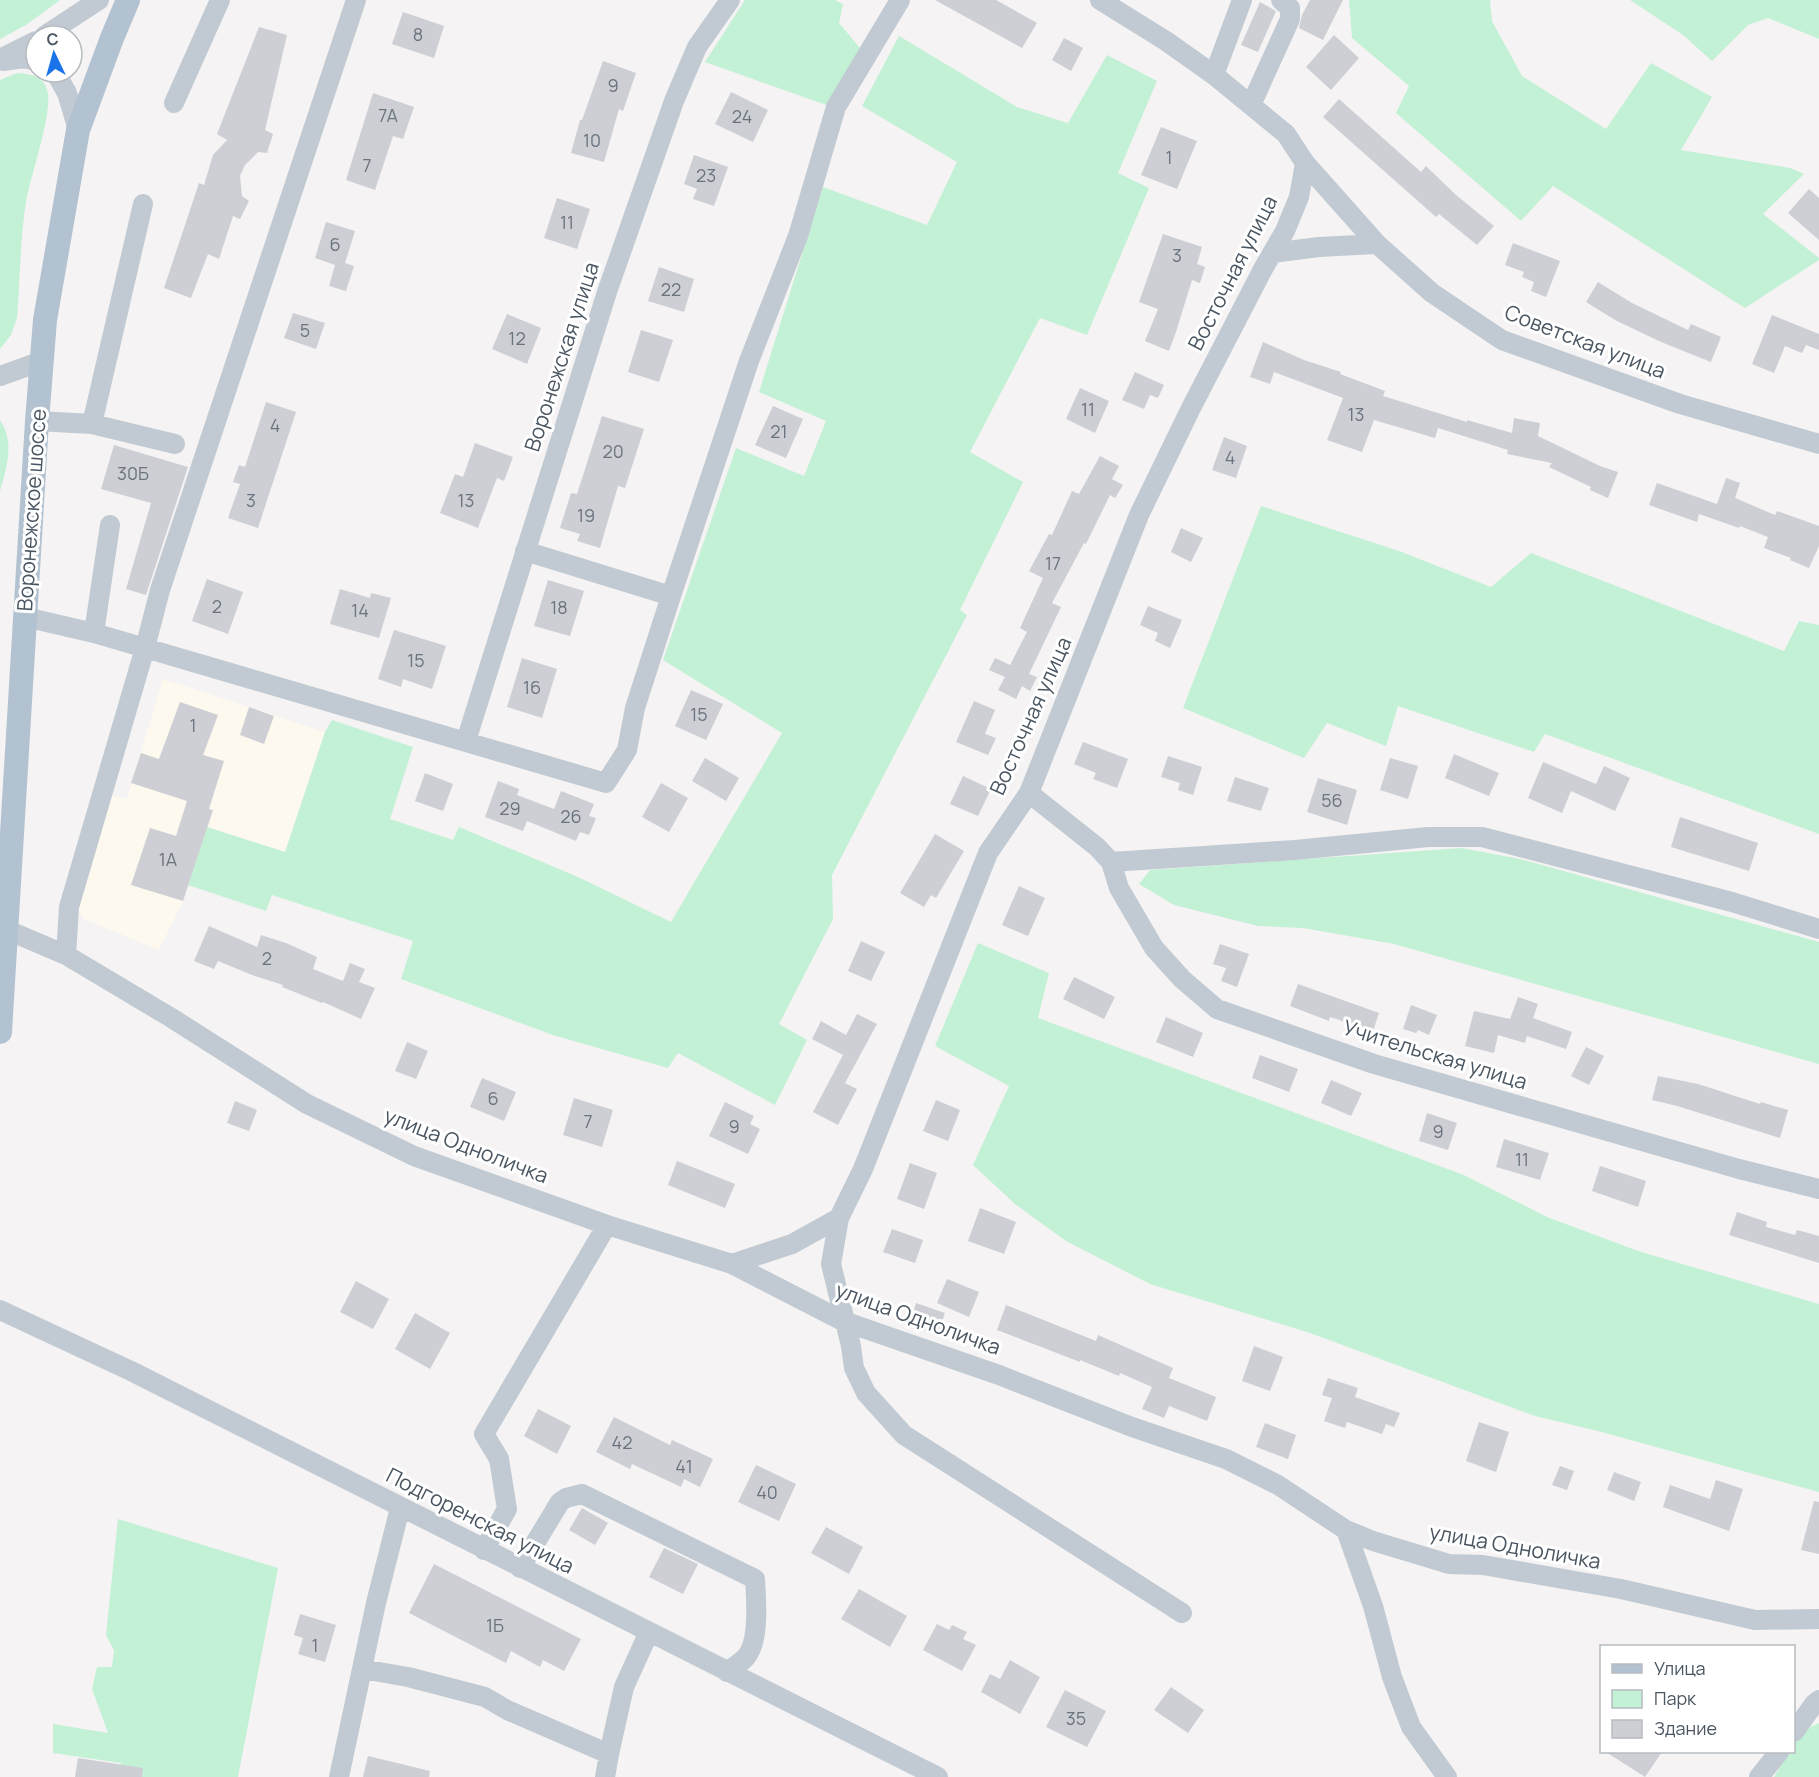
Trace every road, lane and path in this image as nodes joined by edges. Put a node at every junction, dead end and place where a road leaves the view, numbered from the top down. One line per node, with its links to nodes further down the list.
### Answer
1 (99, 0): 10 (street)
2 (128, 0): 18 (main road, Воронежское шоссе)
3 (220, 0): 16 (street)
4 (356, 0): 34 (street)
5 (730, 0): 30 (street, Воронежская улица)
6 (900, 0): 31 (street)
7 (1100, 0): 14 (street, Советская улица)
8 (1242, 0): 14 (street)
9 (1281, 0): 17 (street)
10 (62, 24)
11 (24, 47): 13 (street)
12 (24, 58): 13 (street)
13 (0, 60)
14 (1214, 75): 17 (street, Советская улица)
15 (62, 84): 18 (street)
16 (174, 103)
17 (1251, 105): 19 (street, Советская улица)
18 (78, 130): 23 (main road, Воронежское шоссе)
19 (1305, 164): 21 (street, Советская улица); 22 (street, Восточная улица)
20 (142, 204): 26 (street)
21 (1377, 244): 22 (street); 28 (street, Советская улица)
22 (1272, 253): 36 (street, Восточная улица)
23 (42, 361): 24 (street); 25 (main road, Воронежское шоссе)
24 (0, 376)
25 (37, 422): 26 (street); 32 (main road, Воронежское шоссе)
26 (92, 424): 27 (street)
27 (175, 444)
28 (1819, 444)
29 (110, 525): 33 (street)
30 (525, 551): 31 (street); 35 (street, Воронежская улица)
31 (671, 596): 35 (street)
32 (25, 617): 33 (street); 38 (main road, Воронежское шоссе)
33 (94, 633): 34 (street)
34 (145, 648): 35 (street); 40 (street)
35 (466, 741)
36 (1029, 793): 37 (street, Учительская улица); 43 (street, Восточная улица)
37 (1111, 862): 39 (street); 42 (street, Учительская улица)
38 (3, 928): 40 (street, улица Одноличка); 41 (main road, Воронежское шоссе)
39 (1819, 929)
40 (66, 955): 44 (street, улица Одноличка)
41 (0, 1032)
42 (1819, 1189)
43 (839, 1218): 45 (street); 47 (street, Восточная улица)
44 (607, 1225): 45 (street, улица Одноличка); 50 (street)
45 (732, 1264): 47 (street, улица Одноличка)
46 (0, 1310): 48 (street, Подгоренская улица)
47 (843, 1321): 49 (street, улица Одноличка); 52 (street, Восточная улица)
48 (400, 1508): 50 (street, Подгоренская улица); 55 (street)
49 (1346, 1530): 53 (street, улица Одноличка); 64 (street)
50 (484, 1550): 51 (street, Подгоренская улица)
51 (520, 1568): 54 (street, Подгоренская улица); 56 (street)
52 (1182, 1613)
53 (1819, 1619)
54 (649, 1632): 56 (street, Подгоренская улица); 60 (street)
55 (362, 1669): 60 (street); 61 (street)
56 (727, 1672): 63 (street, Подгоренская улица)
57 (1819, 1700): 58 (street)
58 (1795, 1731)
59 (1778, 1753): 65 (street)
60 (609, 1754): 62 (street)
61 (339, 1777)
62 (605, 1777)
63 (938, 1777)
64 (1447, 1777)
65 (1759, 1777)

